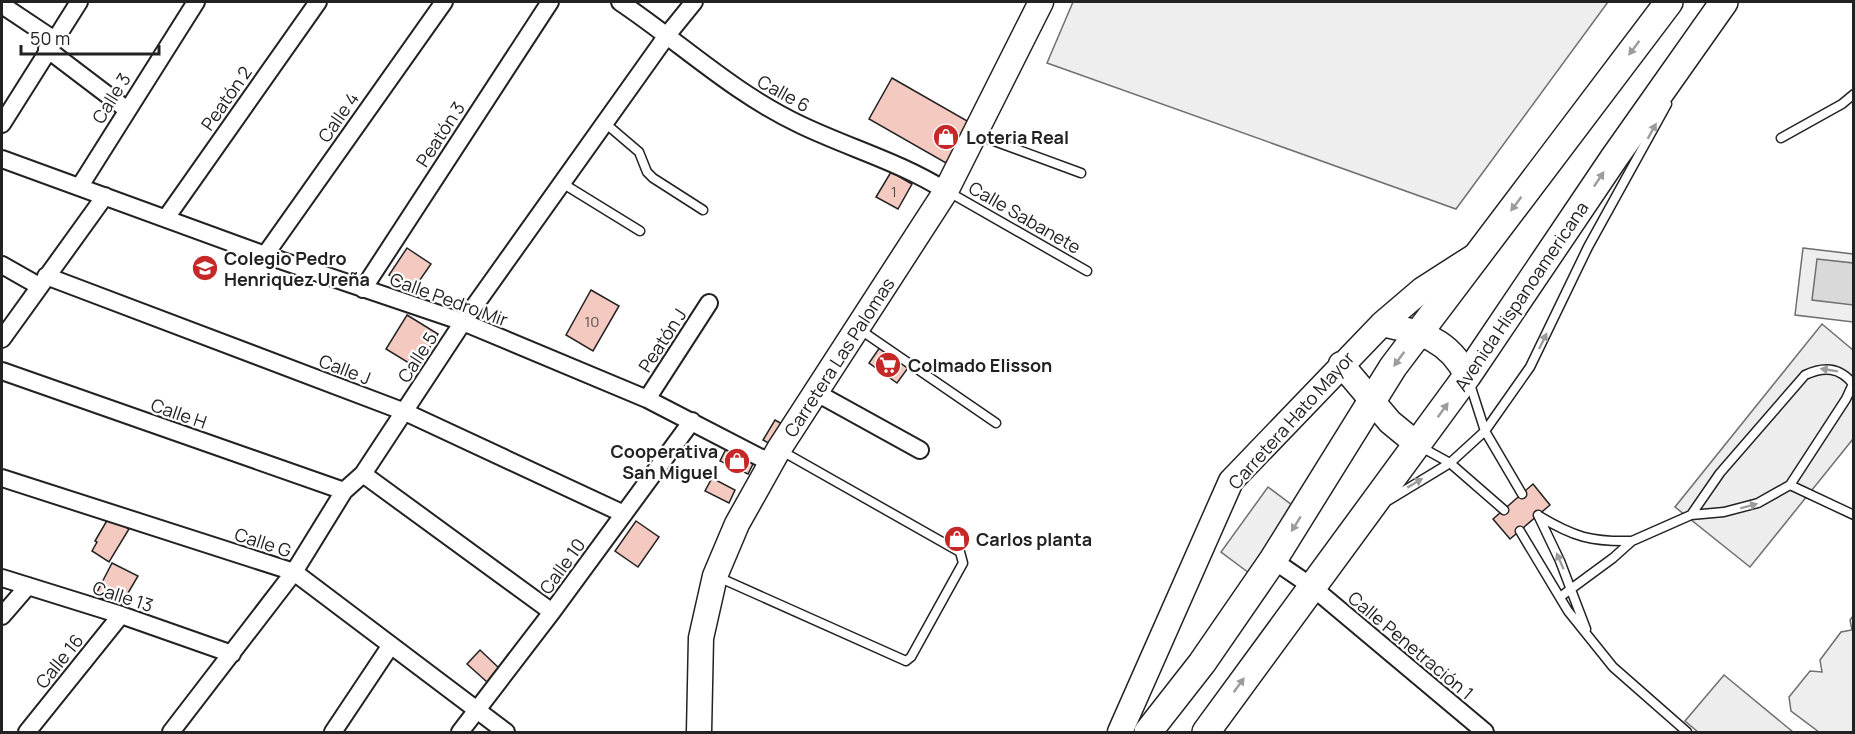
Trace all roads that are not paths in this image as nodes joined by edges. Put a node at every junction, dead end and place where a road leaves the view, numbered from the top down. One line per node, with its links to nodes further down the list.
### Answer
1 (79, 2): 13 (street)
2 (196, 2): 17 (street, Calle 3)
3 (318, 2): 29 (street, Peatón 2)
4 (444, 2): 32 (street, Calle 4)
5 (550, 2): 36 (street, Peatón 3)
6 (620, 2): 12 (street, Calle 6)
7 (694, 2): 12 (street, Calle 5)
8 (1041, 2): 20 (street, Carretera Las Palomas)
9 (1670, 2): 31 (main road, one-way to 31)
10 (1724, 2): 14 (lane); 45 (main road, Avenida Hispanoamericana, one-way to 10)
11 (2, 5): 13 (street)
12 (668, 34): 18 (street, Calle 5); 26 (street, Calle 6)
13 (50, 44): 17 (street); 19 (street)
14 (1679, 83)
15 (1673, 93): 52 (lane, one-way to 15)
16 (1854, 94): 21 (lane)
17 (126, 109): 25 (street, Calle 3)
18 (605, 123): 24 (street, Calle 5); 28 (lane)
19 (2, 124)
20 (975, 134): 23 (lane); 26 (street, Carretera Las Palomas)
21 (1781, 138)
22 (2, 159): 25 (street, Calle Pedro Mir)
23 (1081, 173)
24 (562, 183): 30 (lane); 38 (street, Calle 5)
25 (80, 186): 27 (street, Calle Pedro Mir)
26 (946, 191): 34 (lane, Calle Sabanete); 40 (street, Carretera Las Palomas)
27 (105, 196): 29 (street, Calle Pedro Mir); 35 (street)
28 (703, 210)
29 (165, 218): 32 (street, Calle Pedro Mir)
30 (640, 231)
31 (1478, 254): 39 (street, Carretera Hato Mayor); 41 (main road)
32 (265, 255): 36 (street, Calle Pedro Mir)
33 (2, 265): 35 (street, Calle J)
34 (1088, 272)
35 (43, 281): 42 (street); 49 (street, Calle J)
36 (363, 289): 38 (street, Calle Pedro Mir)
37 (709, 303): 47 (street, Peatón J)
38 (463, 322): 47 (street, Calle Pedro Mir); 49 (street, Calle 5)
39 (1382, 324): 41 (street); 43 (street, Carretera Hato Mayor)
40 (859, 328): 46 (street, Carretera Las Palomas); 51 (lane)
41 (1418, 333): 45 (street); 48 (main road, one-way to 48)
42 (2, 339)
43 (1341, 364): 48 (street); 90 (street, Carretera Hato Mayor)
44 (2, 371): 60 (street, Calle H)
45 (1467, 376): 52 (lane); 53 (main road, Avenida Hispanoamericana, one-way to 45)
46 (814, 392): 54 (street); 55 (street, Carretera Las Palomas)
47 (647, 399): 50 (street, Calle Pedro Mir)
48 (1371, 401): 53 (street); 69 (main road, one-way to 69)
49 (405, 412): 57 (street, Calle 5); 63 (street, Calle J)
50 (692, 421): 55 (street, Calle Pedro Mir); 63 (street, Calle 10)
51 (996, 423)
52 (1485, 431): 56 (lane); 61 (lane)
53 (1418, 445): 56 (lane); 64 (main road, Avenida Hispanoamericana)
54 (920, 450)
55 (775, 456): 71 (street, Carretera Las Palomas); 71 (lane)
56 (1450, 463): 62 (lane); 64 (lane, one-way to 56)
57 (363, 474): 60 (street, Calle 5); 77 (street)
58 (2, 478): 70 (street, Calle G)
59 (1790, 485): 65 (lane, one-way to 59); 65 (lane, one-way to 65); 66 (lane)
60 (344, 491): 70 (street, Calle 5)
61 (1522, 494)
62 (1504, 510)
63 (624, 513): 77 (street, Calle 10)
64 (1365, 514): 74 (main road, Avenida Hispanoamericana)
65 (1691, 515): 68 (lane)
66 (1854, 515)
67 (1520, 531): 76 (lane)
68 (1632, 541): 75 (lane); 75 (lane, one-way to 68)
69 (1273, 560): 74 (street); 91 (main road)
70 (294, 572): 81 (street, Calle G); 82 (street, Calle 5)
71 (715, 576): 84 (street, Carretera Las Palomas)
72 (2, 578): 73 (street, Calle 13)
73 (28, 586): 78 (street, Calle 13); 79 (street)
74 (1311, 586): 92 (main road, Avenida Hispanoamericana, one-way to 74); 93 (street, Calle Penetración 1)
75 (1571, 588): 76 (lane); 80 (lane)
76 (1560, 597): 80 (lane)
77 (552, 612): 83 (street, Calle 10)
78 (121, 615): 82 (street, Calle 13); 85 (street, Calle 16)
79 (2, 616)
80 (1588, 636): 94 (lane)
81 (392, 645): 83 (street, Calle G); 87 (street)
82 (232, 654): 86 (street, Calle 5)
83 (476, 711): 88 (street, Calle 10); 89 (street, Calle G)
84 (705, 731)
85 (27, 732)
86 (171, 732)
87 (333, 732)
88 (460, 732)
89 (506, 732)
90 (1120, 732)
91 (1148, 732)
92 (1206, 732)
93 (1485, 732)
94 (1687, 732)

